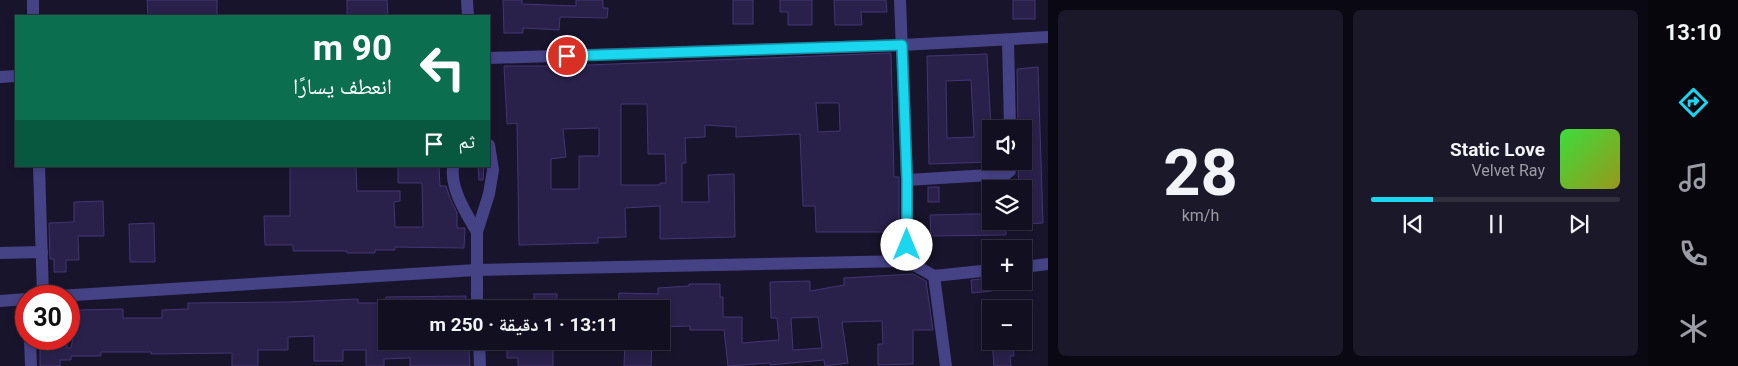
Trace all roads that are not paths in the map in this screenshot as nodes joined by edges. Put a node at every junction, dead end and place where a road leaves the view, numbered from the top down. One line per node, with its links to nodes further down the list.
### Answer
1 (33, 0): 4 (street)
2 (467, 0): 5 (street)
3 (900, 0): 8 (street)
4 (34, 15)
5 (468, 15)
6 (1048, 37): 7 (street)
7 (1008, 40): 8 (street); 12 (street)
8 (902, 45): 9 (street); 17 (street)
9 (490, 58)
10 (15, 76): 11 (street)
11 (0, 77)
12 (1010, 120)
13 (490, 151): 18 (street)
14 (40, 167): 19 (street)
15 (453, 167): 18 (street)
16 (1010, 170): 17 (street)
17 (907, 180): 21 (street)
18 (477, 232): 24 (street)
19 (42, 252): 20 (street); 27 (street)
20 (0, 253)
21 (907, 262): 24 (street); 26 (street)
22 (1048, 264): 23 (street)
23 (1032, 266)
24 (476, 270): 28 (street); 30 (street)
25 (982, 271): 26 (street)
26 (934, 276): 36 (street)
27 (44, 285)
28 (80, 295)
29 (15, 299): 31 (street)
30 (477, 300)
31 (0, 301)
32 (30, 350): 34 (street)
33 (479, 350): 35 (street)
34 (31, 366)
35 (480, 366)
36 (946, 366)

